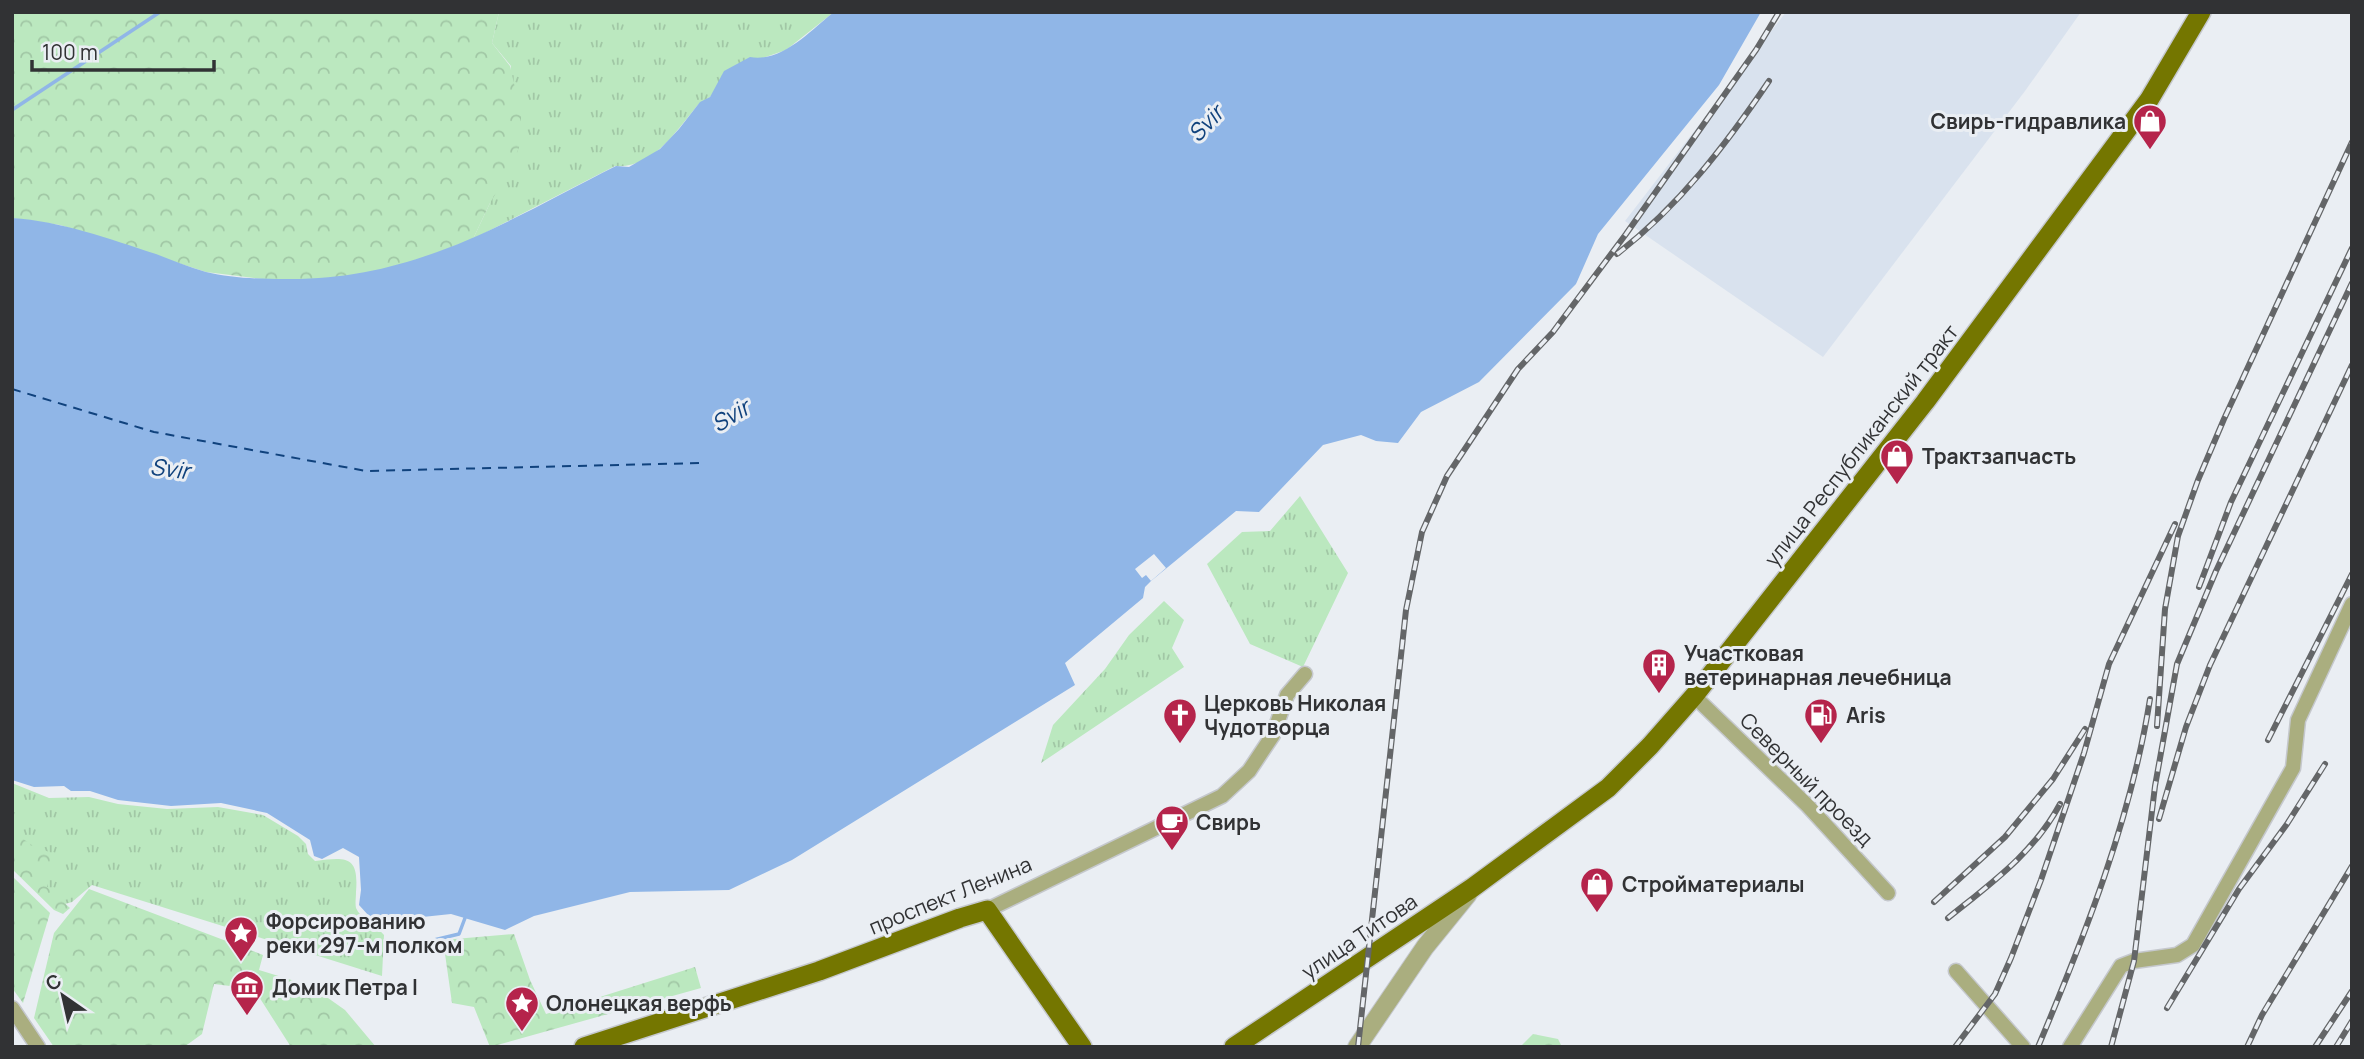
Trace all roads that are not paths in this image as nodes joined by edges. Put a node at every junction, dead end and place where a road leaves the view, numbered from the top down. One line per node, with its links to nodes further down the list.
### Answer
1 (2201, 12): 4 (main road, улица Республиканский тракт)
2 (2352, 604): 17 (street)
3 (1305, 674): 8 (street, проспект Ленина)
4 (1694, 696): 5 (main road, улица Республиканский тракт); 7 (street, Северный проезд)
5 (1508, 862): 6 (main road, улица Титова)
6 (1472, 888): 14 (main road, улица Титова); 15 (street)
7 (1888, 893)
8 (987, 910): 12 (main road, проспект Ленина); 13 (main road)
9 (1956, 971): 16 (street)
10 (12, 1008): 11 (street)
11 (38, 1047)
12 (584, 1047)
13 (1082, 1047)
14 (1234, 1047)
15 (1357, 1047)
16 (2023, 1047)
17 (2070, 1047)

